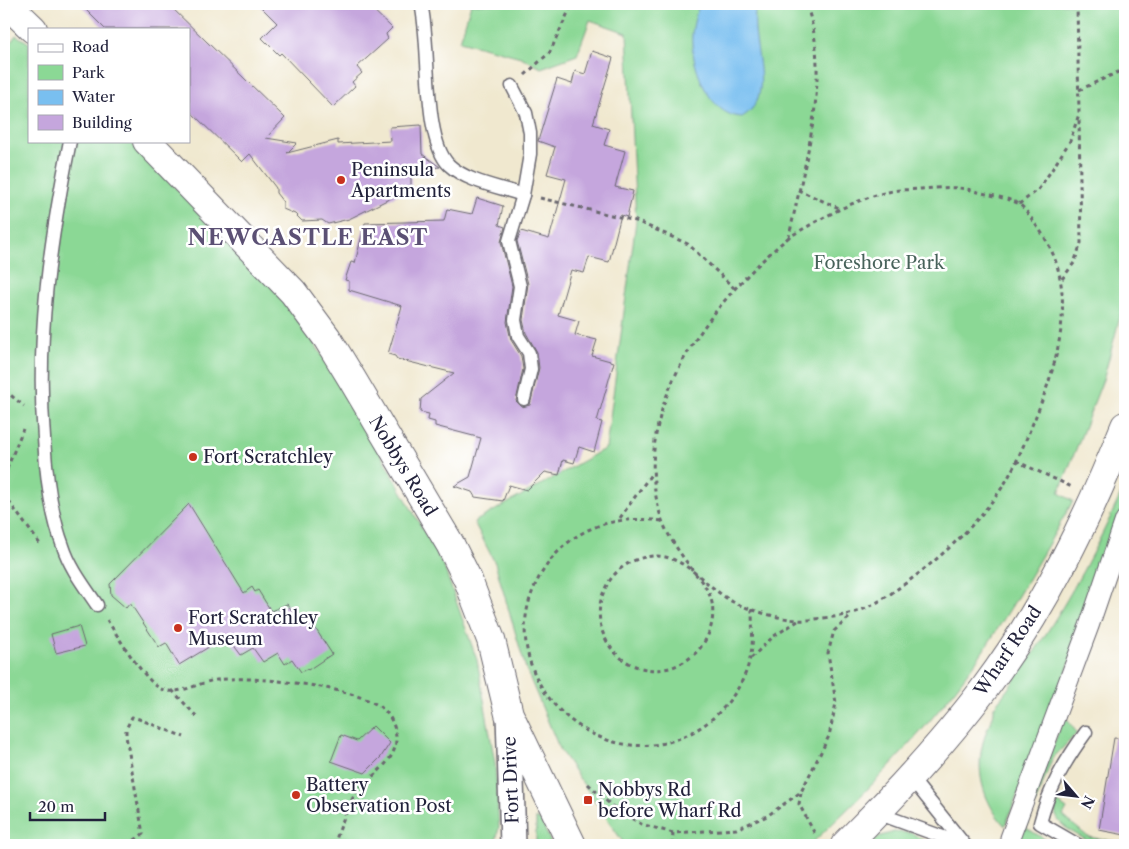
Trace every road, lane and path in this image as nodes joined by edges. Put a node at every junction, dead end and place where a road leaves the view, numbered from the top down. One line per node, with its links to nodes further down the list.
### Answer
1 (421, 4): 14 (lane)
2 (572, 4): 8 (path)
3 (806, 4): 13 (path)
4 (1077, 4): 9 (path)
5 (8, 11): 6 (street)
6 (32, 28)
7 (1125, 70): 9 (path)
8 (512, 86): 14 (lane)
9 (1079, 90): 10 (path)
10 (1079, 114): 15 (path); 18 (path)
11 (70, 142): 33 (lane)
12 (148, 142): 43 (street, Nobbys Road)
13 (798, 190): 16 (path); 17 (path)
14 (523, 194): 19 (path); 21 (lane)
15 (1019, 204): 16 (path); 18 (path)
16 (840, 209): 17 (path)
17 (789, 237): 19 (path)
18 (1062, 279): 25 (path)
19 (734, 288): 26 (path)
20 (4, 393): 22 (path)
21 (524, 400)
22 (25, 414)
23 (24, 421): 27 (path)
24 (1125, 426): 29 (street, Wharf Road)
25 (1016, 461): 29 (path); 37 (path)
26 (653, 472): 30 (path); 32 (path)
27 (4, 476)
28 (4, 495): 33 (path)
29 (1095, 498): 47 (street, Wharf Road)
30 (619, 519): 32 (path); 40 (path)
31 (1125, 520): 53 (street)
32 (662, 521): 34 (path)
33 (66, 555): 35 (lane)
34 (691, 569): 34 (path); 36 (path)
35 (97, 605): 42 (path)
36 (752, 609): 38 (path); 39 (path)
37 (852, 616): 38 (path); 49 (path)
38 (798, 620): 39 (path)
39 (751, 658): 40 (path)
40 (539, 684): 41 (path)
41 (532, 687)
42 (172, 690): 44 (path); 55 (path)
43 (510, 714): 56 (street, Fort Drive); 57 (street, Nobbys Road)
44 (199, 719)
45 (1086, 732): 61 (lane)
46 (184, 737): 54 (path)
47 (911, 778): 50 (street, Wharf Road); 60 (lane)
48 (588, 784): 51 (path)
49 (801, 792): 51 (path); 52 (path)
50 (877, 813): 59 (street, Wharf Road); 60 (lane)
51 (673, 833): 58 (path)
52 (816, 836)
53 (1010, 838)
54 (128, 845)
55 (334, 845)
56 (513, 845)
57 (572, 845)
58 (672, 845)
59 (846, 845)
60 (965, 845)
61 (1078, 845)

